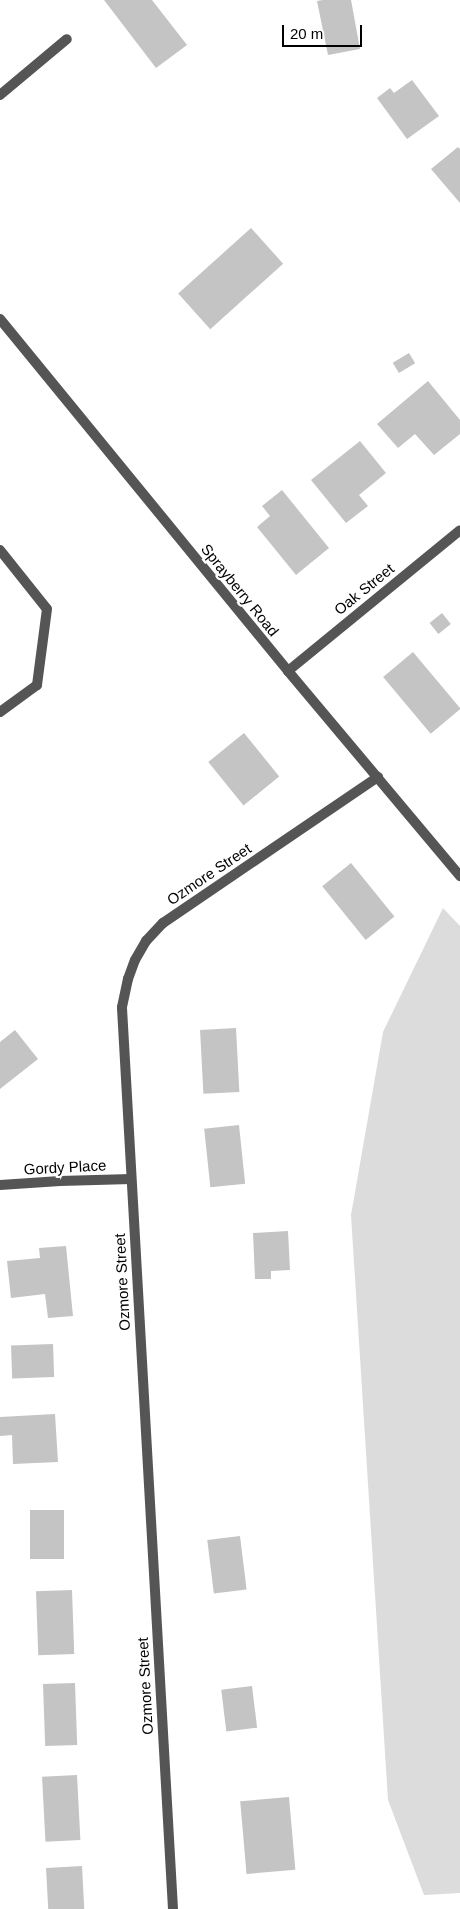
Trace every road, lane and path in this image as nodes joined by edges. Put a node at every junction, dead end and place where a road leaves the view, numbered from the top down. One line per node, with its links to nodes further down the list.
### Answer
1 (67, 39): 2 (street)
2 (0, 96)
3 (0, 319): 6 (street, Sprayberry Road)
4 (460, 530): 6 (street, Oak Street)
5 (0, 550): 7 (street)
6 (288, 671): 8 (street, Sprayberry Road)
7 (0, 712)
8 (378, 777): 9 (street, Sprayberry Road); 10 (street, Ozmore Street)
9 (460, 876)
10 (131, 1179): 11 (street, Gordy Place); 12 (street, Ozmore Street)
11 (0, 1185)
12 (173, 1909)

